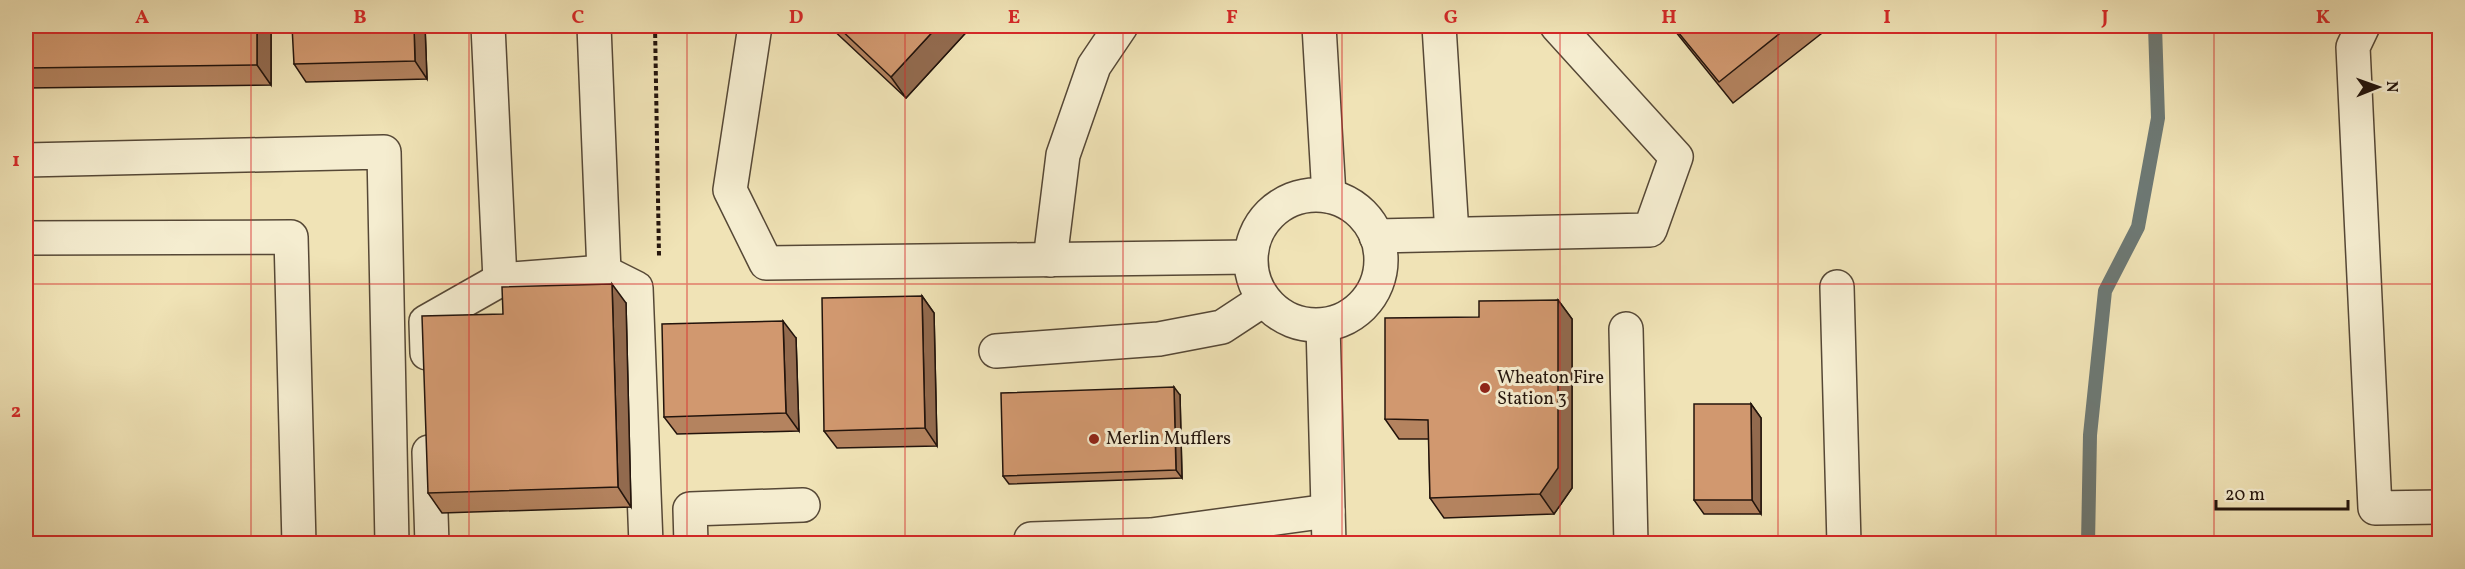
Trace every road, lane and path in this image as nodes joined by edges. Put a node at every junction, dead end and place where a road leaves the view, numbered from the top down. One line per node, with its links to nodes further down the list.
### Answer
1 (488, 26): 17 (street)
2 (594, 26): 16 (street)
3 (755, 26): 15 (street)
4 (1121, 26): 15 (street)
5 (1319, 26): 10 (street)
6 (1439, 26): 11 (street)
7 (1557, 26): 11 (street)
8 (2363, 26): 26 (street)
9 (26, 160): 30 (street)
10 (1329, 196): 12 (street); 14 (street)
11 (1452, 234): 12 (street)
12 (1376, 236): 20 (street)
13 (26, 238): 29 (street)
14 (1250, 257): 15 (street); 19 (street)
15 (1050, 260)
16 (604, 272): 17 (street); 32 (street)
17 (500, 280): 23 (street)
18 (1837, 287): 36 (street)
19 (1263, 300): 20 (street); 22 (street)
20 (1323, 325): 27 (street)
21 (1626, 329): 35 (street)
22 (996, 351)
23 (428, 380)
24 (429, 427): 31 (street)
25 (803, 506): 33 (street)
26 (2439, 507)
27 (1328, 511): 28 (street); 34 (street)
28 (1031, 539)
29 (299, 543)
30 (392, 543)
31 (432, 543)
32 (646, 543)
33 (691, 543)
34 (1329, 543)
35 (1631, 543)
36 (1844, 543)

